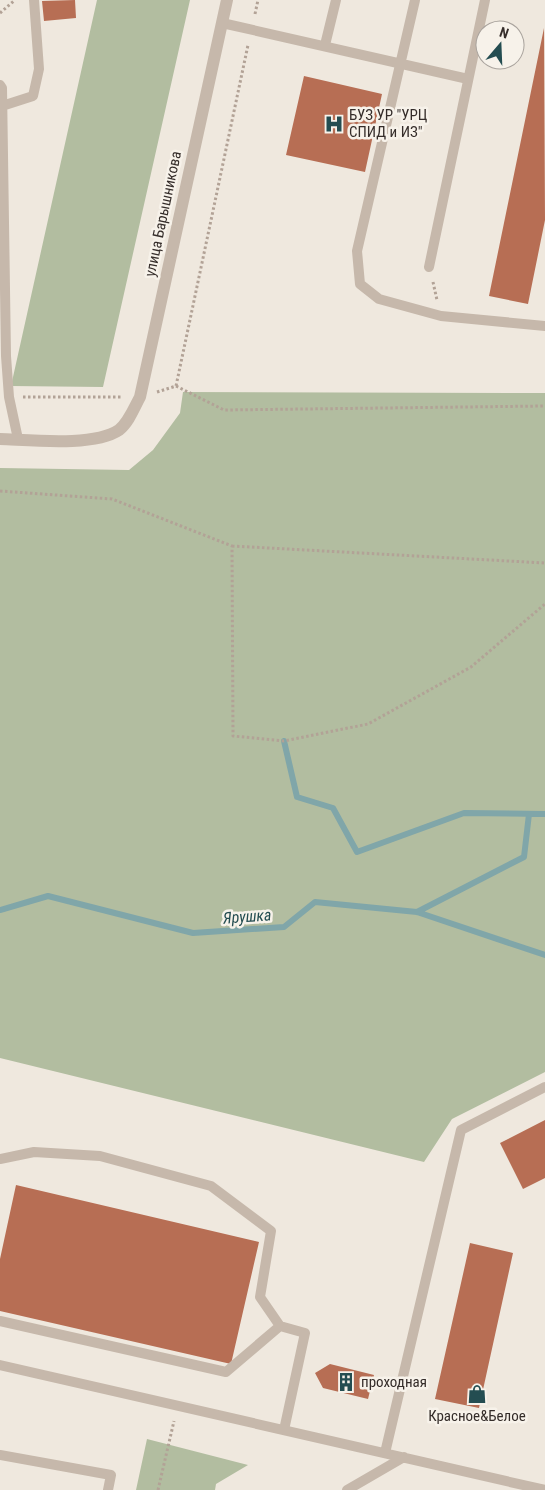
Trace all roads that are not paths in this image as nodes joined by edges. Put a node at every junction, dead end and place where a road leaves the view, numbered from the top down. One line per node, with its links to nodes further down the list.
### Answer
1 (34, 0): 11 (lane)
2 (227, 0): 6 (street, улица Барышникова)
3 (336, 0): 7 (lane)
4 (415, 0): 8 (lane)
5 (485, 0): 9 (lane)
6 (222, 23): 7 (lane); 16 (street, улица Барышникова)
7 (325, 45): 8 (lane)
8 (401, 62): 9 (lane); 14 (lane)
9 (468, 79): 13 (lane)
10 (0, 86): 11 (lane)
11 (2, 106): 12 (lane)
12 (2, 199): 16 (lane)
13 (429, 266)
14 (545, 326)
15 (0, 439): 16 (street)
16 (18, 439)
17 (545, 1087): 23 (lane)
18 (0, 1159): 20 (lane)
19 (0, 1322): 20 (lane)
20 (280, 1326): 22 (lane)
21 (0, 1365): 22 (lane)
22 (284, 1430): 23 (lane)
23 (385, 1453): 25 (lane)
24 (0, 1455): 27 (lane)
25 (404, 1457): 26 (lane); 28 (lane)
26 (518, 1487): 29 (lane)
27 (108, 1490)
28 (347, 1490)
29 (545, 1490)

